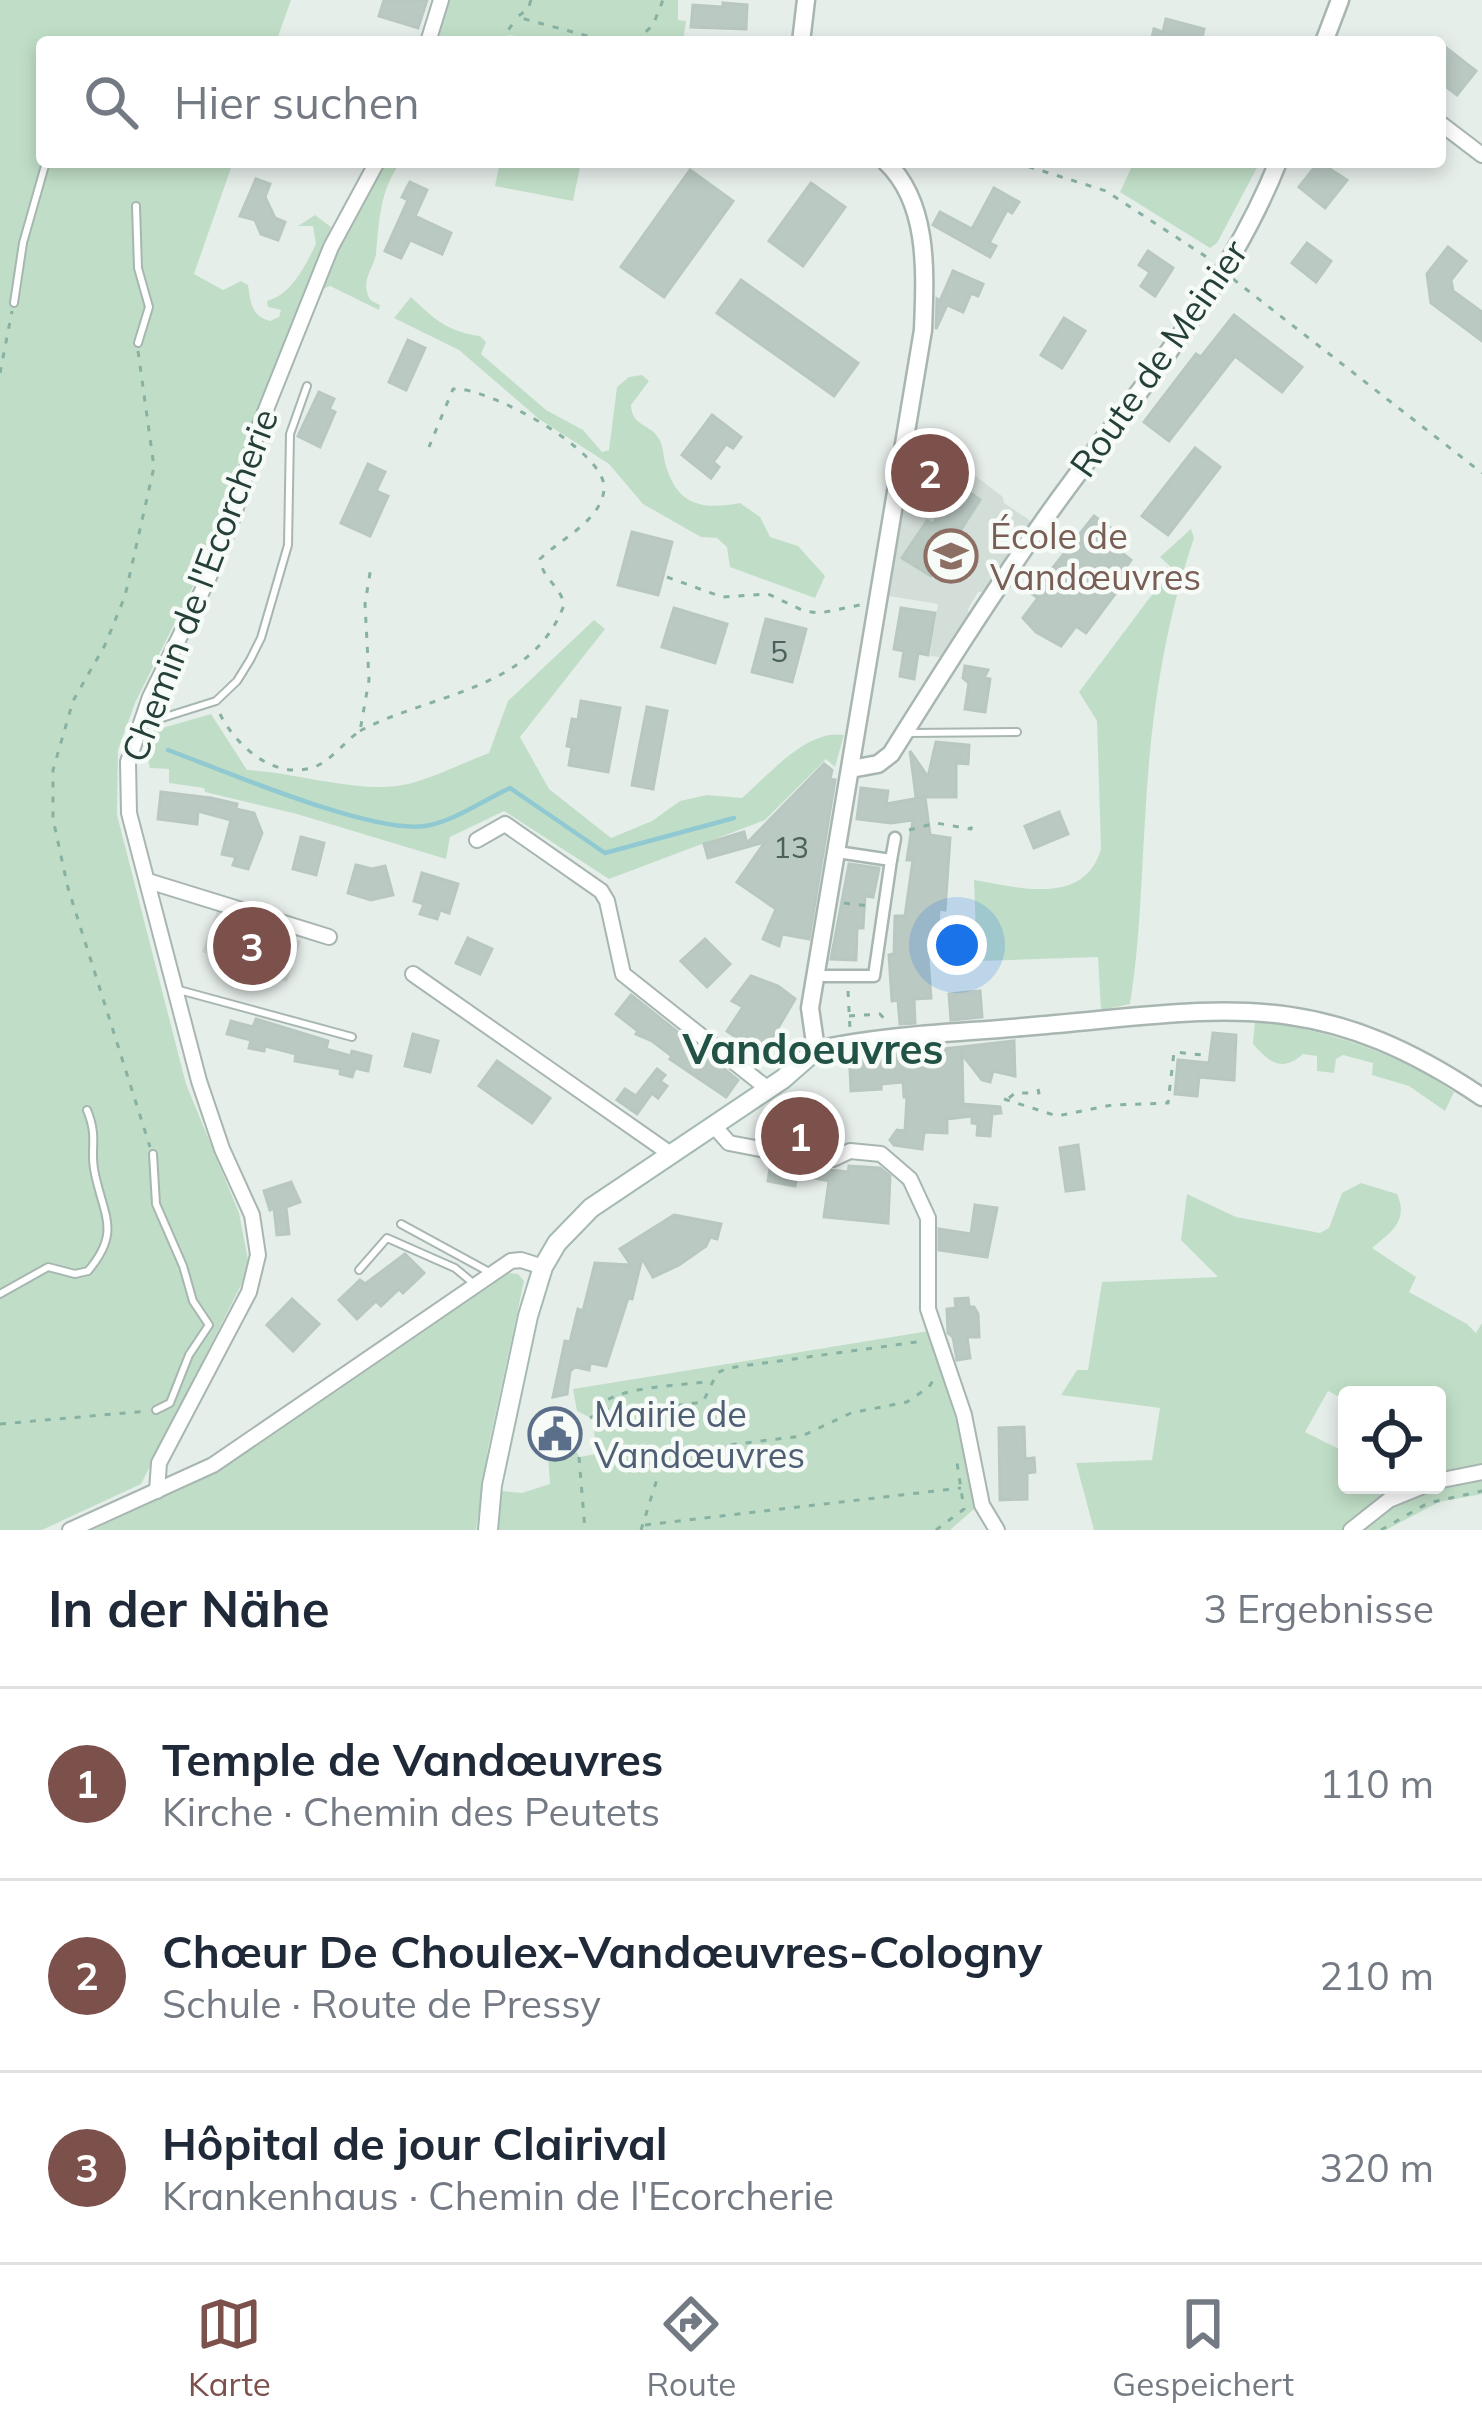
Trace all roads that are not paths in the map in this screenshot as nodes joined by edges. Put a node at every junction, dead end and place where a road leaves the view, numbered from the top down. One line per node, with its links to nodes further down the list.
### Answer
1 (441, 0): 4 (street)
2 (806, 0): 5 (street)
3 (1340, 0): 6 (street)
4 (430, 36)
5 (803, 36)
6 (1329, 36)
7 (1446, 128): 8 (street)
8 (1482, 155)
9 (44, 168): 14 (lane)
10 (374, 168): 17 (street, Chemin de l'Ecorcherie)
11 (891, 168): 20 (street)
12 (1275, 168): 19 (street, Route de Meinier)
13 (136, 206): 15 (lane)
14 (14, 303)
15 (138, 343)
16 (308, 386): 17 (lane)
17 (139, 724): 25 (street, Chemin de l'Ecorcherie)
18 (1017, 732): 19 (lane)
19 (904, 733): 20 (street, Route de Meinier)
20 (851, 769): 23 (street)
21 (896, 838): 24 (street)
22 (477, 840): 32 (street)
23 (837, 852): 24 (street); 28 (street)
24 (891, 860): 28 (street)
25 (148, 881): 26 (street); 29 (street, Chemin de l'Ecorcherie)
26 (328, 937)
27 (413, 974): 37 (street)
28 (815, 976): 31 (street)
29 (176, 989): 30 (lane); 47 (street, Chemin de l'Ecorcherie)
30 (352, 1037)
31 (815, 1050): 32 (main road); 33 (street)
32 (768, 1089): 35 (main road)
33 (1482, 1097)
34 (87, 1109): 43 (lane)
35 (713, 1126): 37 (main road); 51 (street)
36 (153, 1154): 44 (lane)
37 (672, 1155): 39 (main road)
38 (401, 1224): 41 (lane)
39 (542, 1268): 41 (street); 50 (main road)
40 (359, 1270): 42 (lane)
41 (492, 1274): 42 (street)
42 (476, 1285): 47 (street)
43 (0, 1294)
44 (156, 1410)
45 (1482, 1472): 46 (street)
46 (1446, 1479)
47 (157, 1490): 49 (street)
48 (1404, 1494): 52 (street)
49 (70, 1530)
50 (488, 1530)
51 (997, 1530)
52 (1351, 1530)

